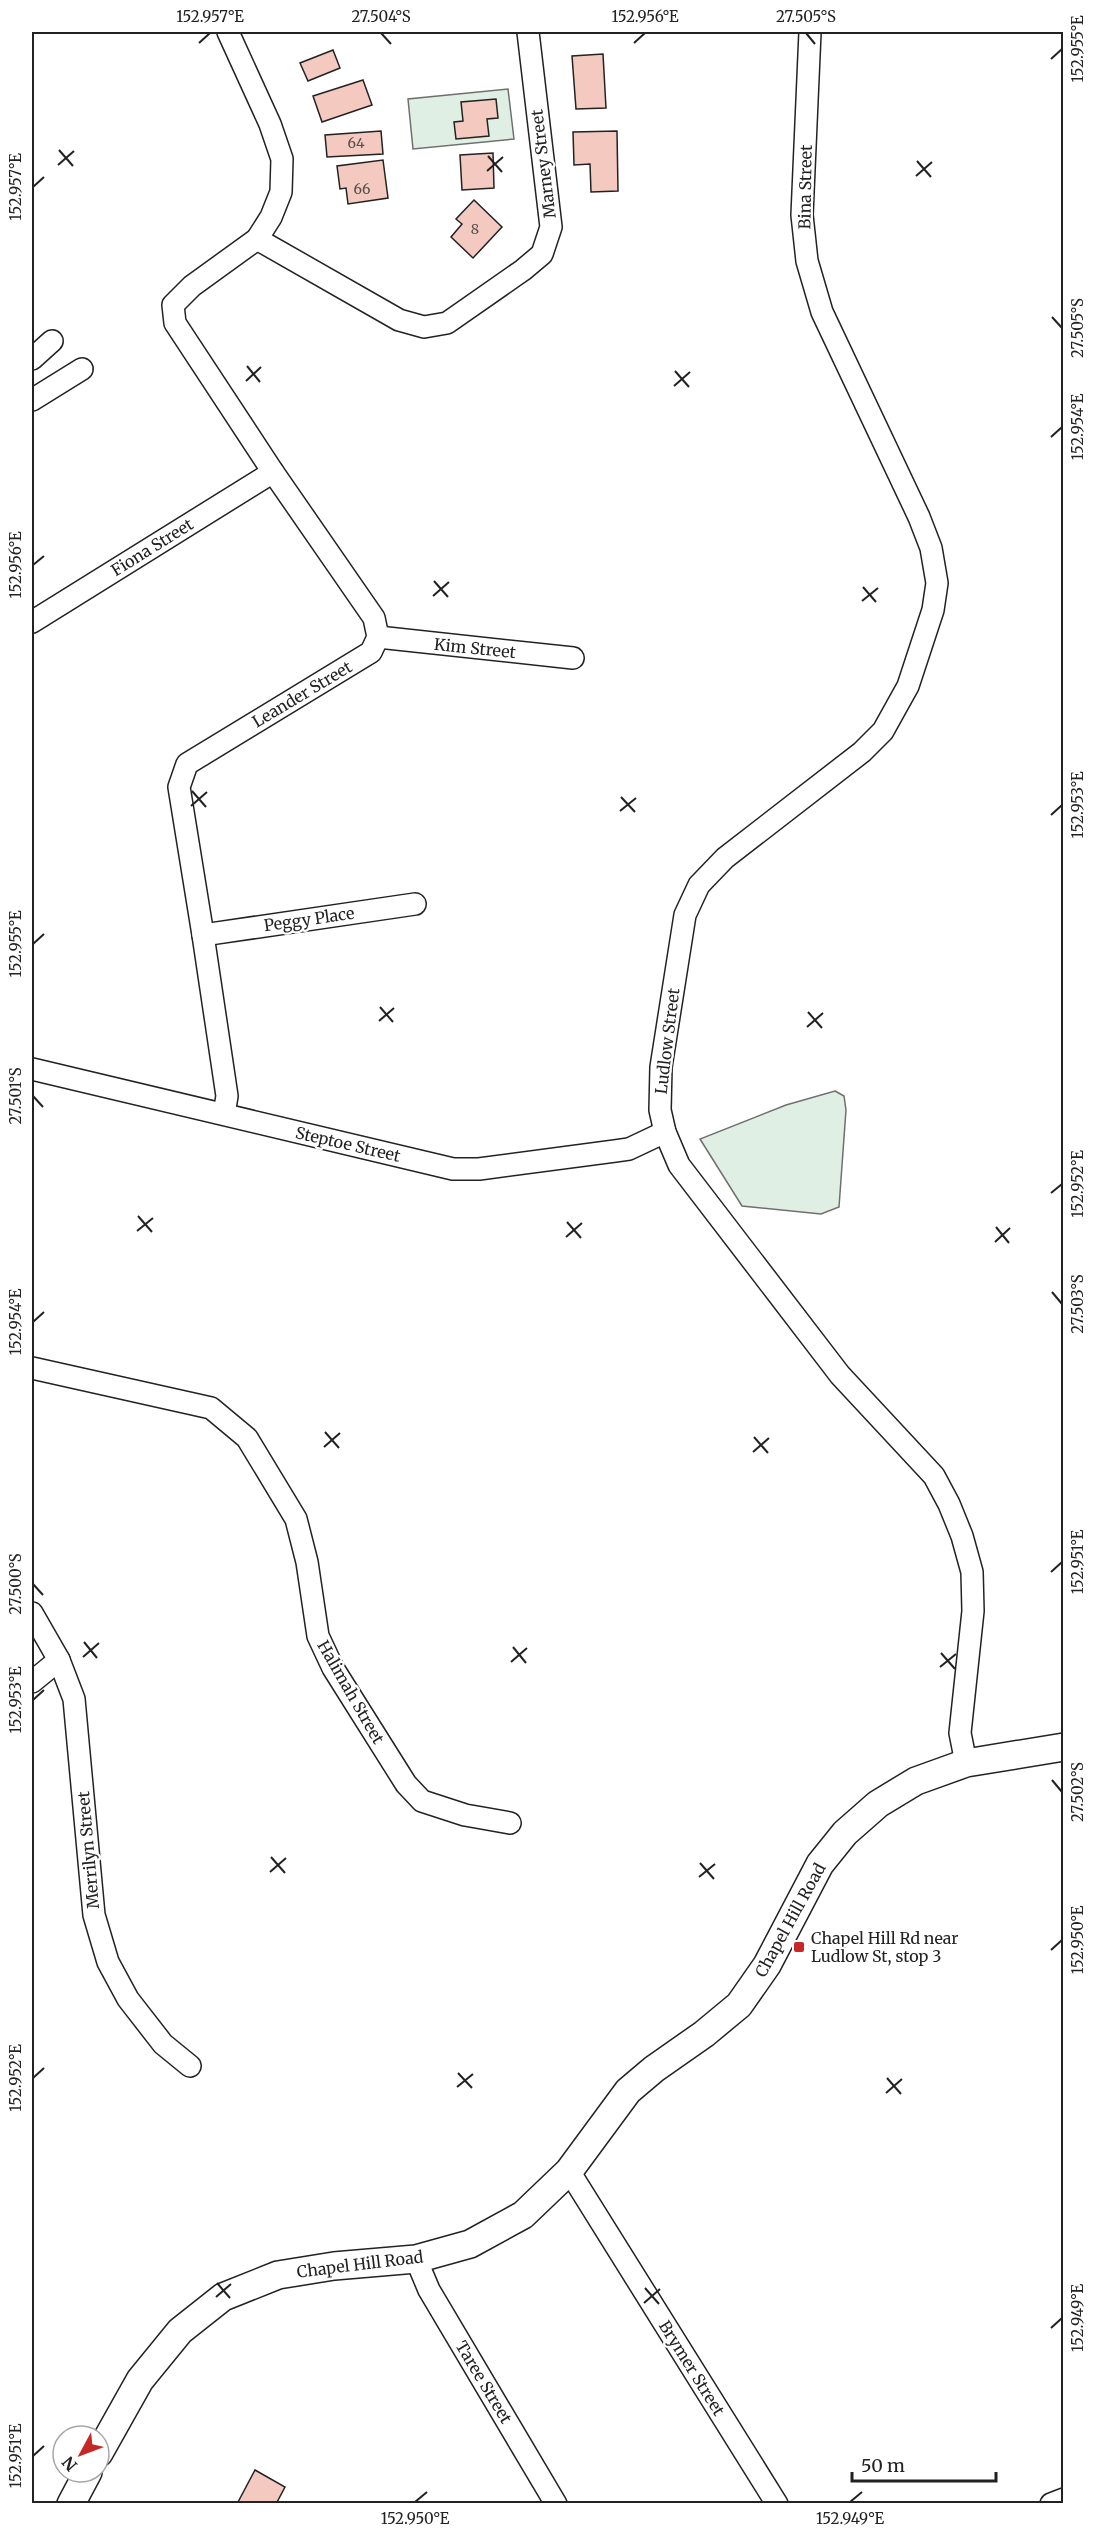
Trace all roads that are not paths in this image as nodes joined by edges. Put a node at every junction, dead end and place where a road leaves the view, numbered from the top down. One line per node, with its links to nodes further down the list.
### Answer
1 (228, 32): 4 (street)
2 (528, 32): 4 (street, Marney Street)
3 (810, 32): 9 (street, Bina Street)
4 (257, 239): 10 (street)
5 (52, 341): 6 (street)
6 (32, 359)
7 (82, 369): 8 (street)
8 (32, 400)
9 (881, 436): 18 (street, Ludlow Street)
10 (273, 472): 11 (street, Fiona Street); 12 (street)
11 (32, 622)
12 (378, 637): 13 (street, Kim Street); 15 (street, Leander Street)
13 (573, 658)
14 (415, 904): 15 (street, Peggy Place)
15 (203, 935): 17 (street, Leander Street)
16 (32, 1069): 17 (street, Steptoe Street)
17 (224, 1114): 18 (street, Steptoe Street)
18 (664, 1132): 24 (street, Ludlow Street)
19 (32, 1368): 25 (street, Halimah Street)
20 (32, 1613): 21 (street, Merrilyn Street)
21 (59, 1660): 22 (street); 26 (street, Merrilyn Street)
22 (32, 1682)
23 (1064, 1747): 24 (main road, Chapel Hill Road)
24 (966, 1763): 27 (main road, Chapel Hill Road)
25 (510, 1823)
26 (190, 2066)
27 (569, 2171): 28 (main road, Chapel Hill Road); 34 (street, Brymer Street)
28 (416, 2259): 29 (main road, Chapel Hill Road); 33 (street, Taree Street)
29 (111, 2432)
30 (81, 2484): 32 (main road)
31 (1064, 2499): 35 (street)
32 (70, 2504)
33 (556, 2504)
34 (777, 2504)
35 (1051, 2504)

